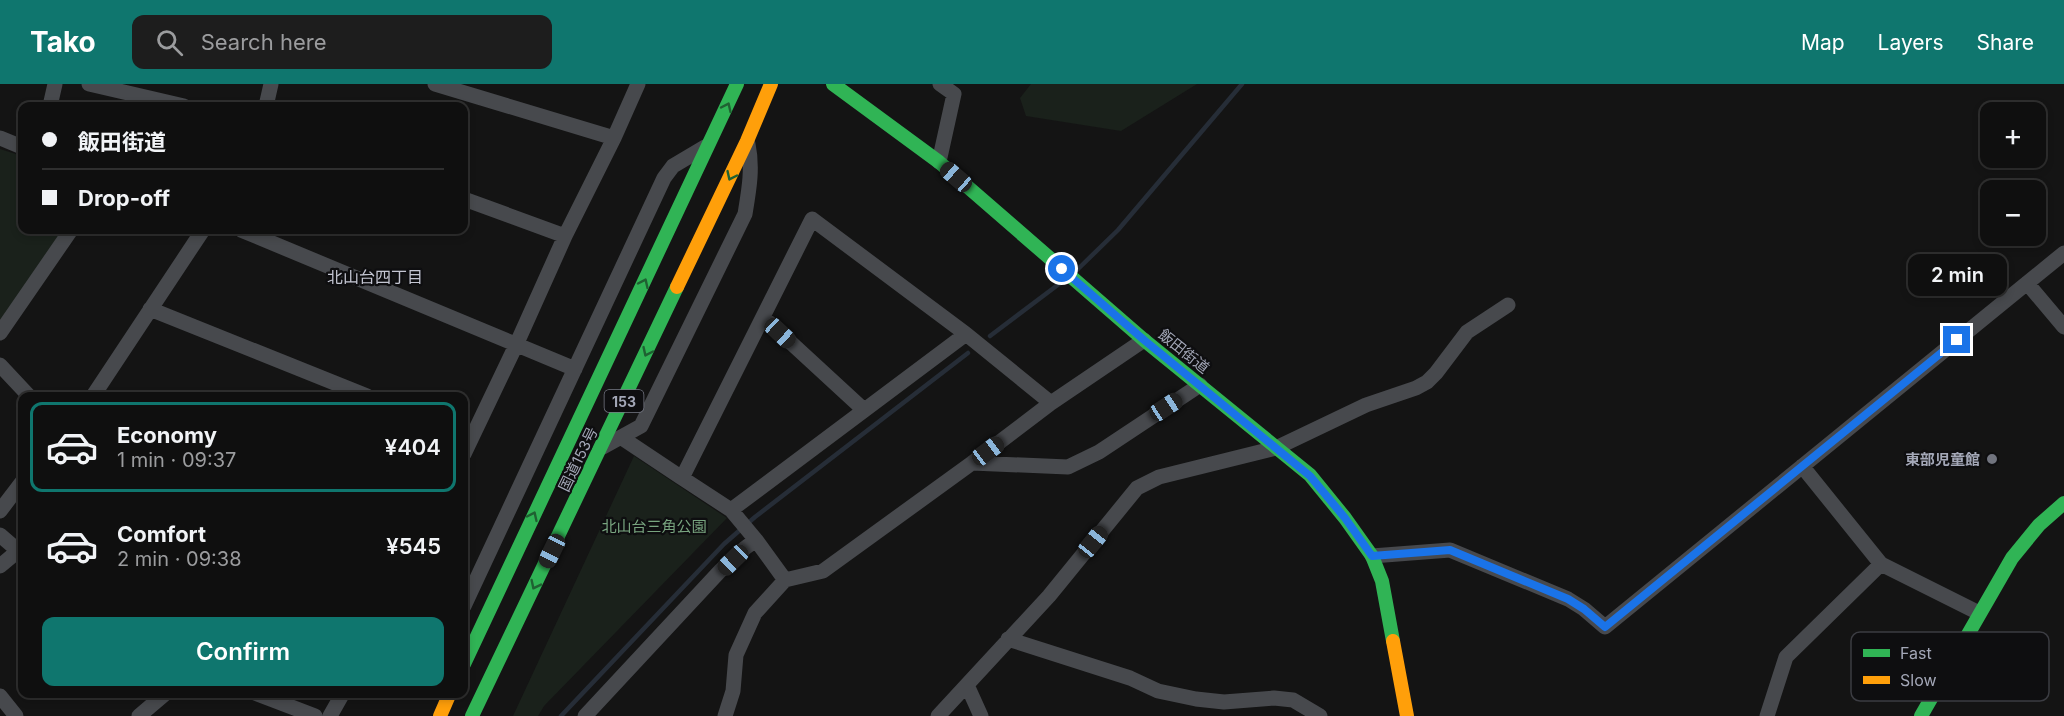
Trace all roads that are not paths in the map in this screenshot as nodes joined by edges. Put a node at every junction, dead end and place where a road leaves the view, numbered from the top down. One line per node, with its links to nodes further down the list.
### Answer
1 (55, 84): 10 (street)
2 (89, 84): 11 (street)
3 (271, 84): 12 (street)
4 (435, 84): 14 (street)
5 (638, 84): 14 (street)
6 (737, 84): 16 (main road, 国道153号 / 153, one-way to 6)
7 (771, 84): 15 (main road, 国道153号 / 153)
8 (832, 84): 18 (main road, 飯田街道)
9 (940, 84): 18 (street)
10 (51, 102)
11 (167, 102)
12 (267, 102)
13 (0, 138): 17 (street)
14 (614, 138): 23 (street)
15 (747, 141): 43 (street); 44 (main road, 国道153号 / 153, one-way to 44)
16 (710, 144): 35 (street); 65 (main road, 国道153号 / 153, one-way to 16)
17 (18, 145)
18 (939, 162): 32 (main road, 飯田街道)
19 (468, 200): 23 (street)
20 (68, 234): 30 (street)
21 (200, 234): 27 (street)
22 (251, 234): 33 (street)
23 (565, 236): 33 (street)
24 (2064, 253): 25 (street)
25 (2027, 283): 29 (street); 47 (street)
26 (1508, 305): 45 (street)
27 (150, 309): 38 (street); 39 (street)
28 (763, 317): 31 (street); 41 (street); 48 (street)
29 (2064, 327)
30 (0, 333)
31 (966, 334): 40 (street); 41 (street)
32 (1144, 340): 36 (main road, 飯田街道); 40 (street)
33 (517, 343): 35 (street); 42 (street)
34 (0, 365): 37 (street)
35 (574, 369): 61 (street)
36 (1200, 385): 45 (main road, 飯田街道); 46 (street)
37 (25, 392)
38 (99, 392)
39 (357, 392)
40 (1051, 403): 46 (street)
41 (864, 410): 52 (street)
42 (468, 434)
43 (622, 438): 44 (street); 48 (street)
44 (602, 448): 78 (main road, 国道153号 / 153, one-way to 78)
45 (1276, 448): 57 (main road, 飯田街道); 64 (street)
46 (972, 463): 60 (street)
47 (1802, 466): 57 (street); 58 (street)
48 (682, 478): 52 (street)
49 (18, 487): 51 (street)
50 (2064, 503): 62 (main road)
51 (0, 511)
52 (734, 514): 54 (street)
53 (0, 535): 55 (street)
54 (754, 537): 60 (street); 79 (street)
55 (18, 551)
56 (18, 554): 59 (street)
57 (1372, 556): 84 (main road, 飯田街道)
58 (1881, 564): 62 (street); 85 (street)
59 (0, 566)
60 (785, 580): 80 (street)
61 (468, 597)
62 (1979, 613): 63 (main road)
63 (1968, 632)
64 (1008, 639): 66 (street); 83 (street)
65 (468, 656)
66 (967, 685): 81 (street); 82 (street)
67 (0, 696): 73 (street)
68 (160, 698): 74 (street)
69 (268, 698): 75 (street)
70 (340, 698): 76 (street)
71 (448, 698): 77 (main road)
72 (1929, 701): 86 (main road)
73 (16, 716)
74 (139, 716)
75 (315, 716)
76 (330, 716)
77 (440, 716)
78 (472, 716)
79 (585, 716)
80 (724, 716)
81 (938, 716)
82 (981, 716)
83 (1320, 716)
84 (1407, 716)
85 (1767, 716)
86 (1921, 716)

